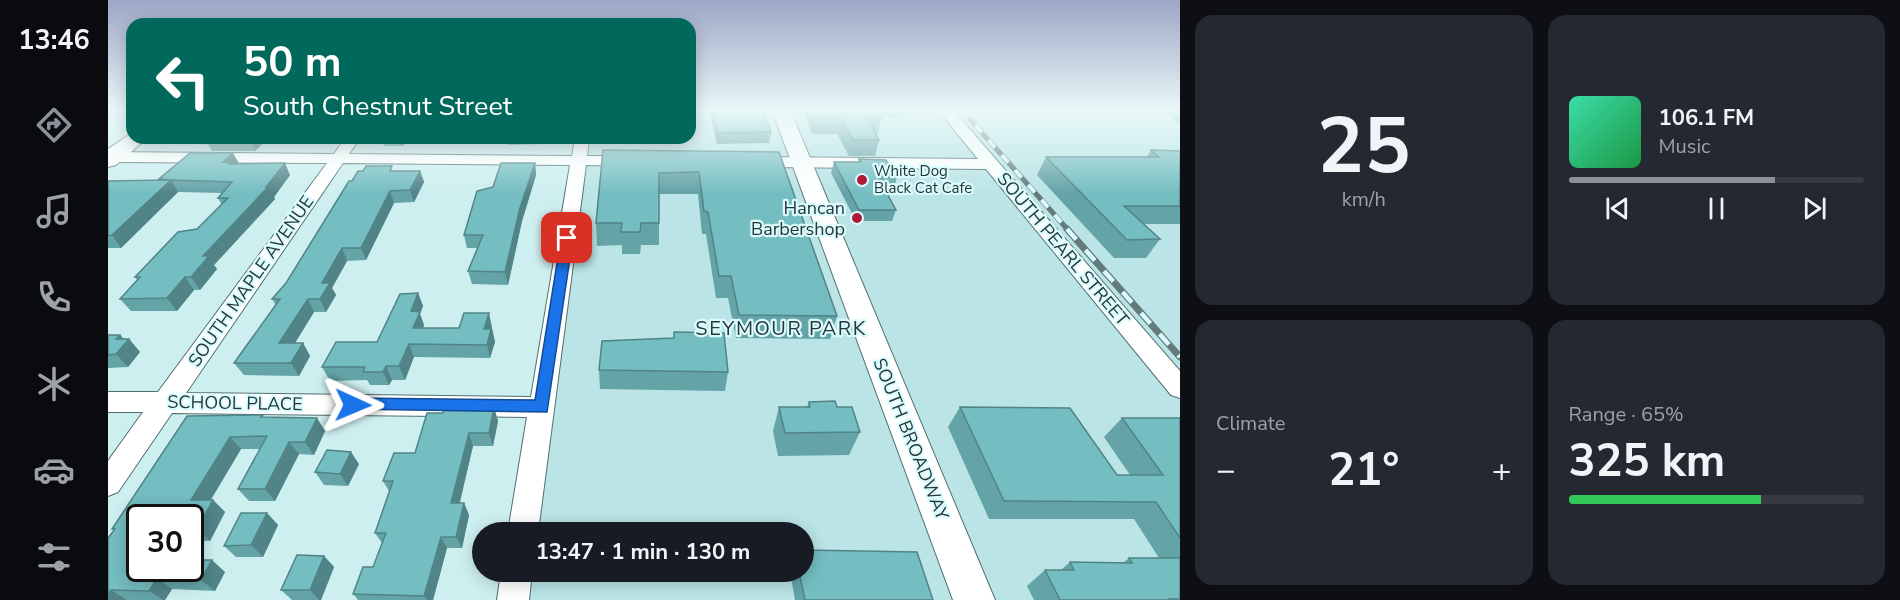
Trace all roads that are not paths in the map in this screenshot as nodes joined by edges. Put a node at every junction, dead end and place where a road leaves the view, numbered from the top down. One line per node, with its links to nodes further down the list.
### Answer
1 (792, 138): 11 (street, SOUTH BROADWAY)
2 (969, 138): 12 (street, SOUTH PEARL STREET)
3 (128, 144): 6 (main road)
4 (348, 144): 7 (street, SOUTH MAPLE AVENUE)
5 (581, 144): 8 (street)
6 (109, 158): 7 (street)
7 (337, 159): 8 (street); 15 (street, SOUTH MAPLE AVENUE)
8 (579, 161): 9 (street); 16 (street)
9 (644, 161)
10 (743, 162): 11 (street)
11 (802, 162): 12 (street); 21 (street, SOUTH BROADWAY)
12 (991, 164): 13 (street, SOUTH PEARL STREET)
13 (1180, 388)
14 (108, 402): 15 (street, SCHOOL PLACE)
15 (166, 402): 16 (street, SCHOOL PLACE); 17 (street, SOUTH MAPLE AVENUE)
16 (542, 407): 18 (street)
17 (108, 483)
18 (525, 522)
19 (516, 582): 20 (street)
20 (513, 600)
21 (974, 600)

